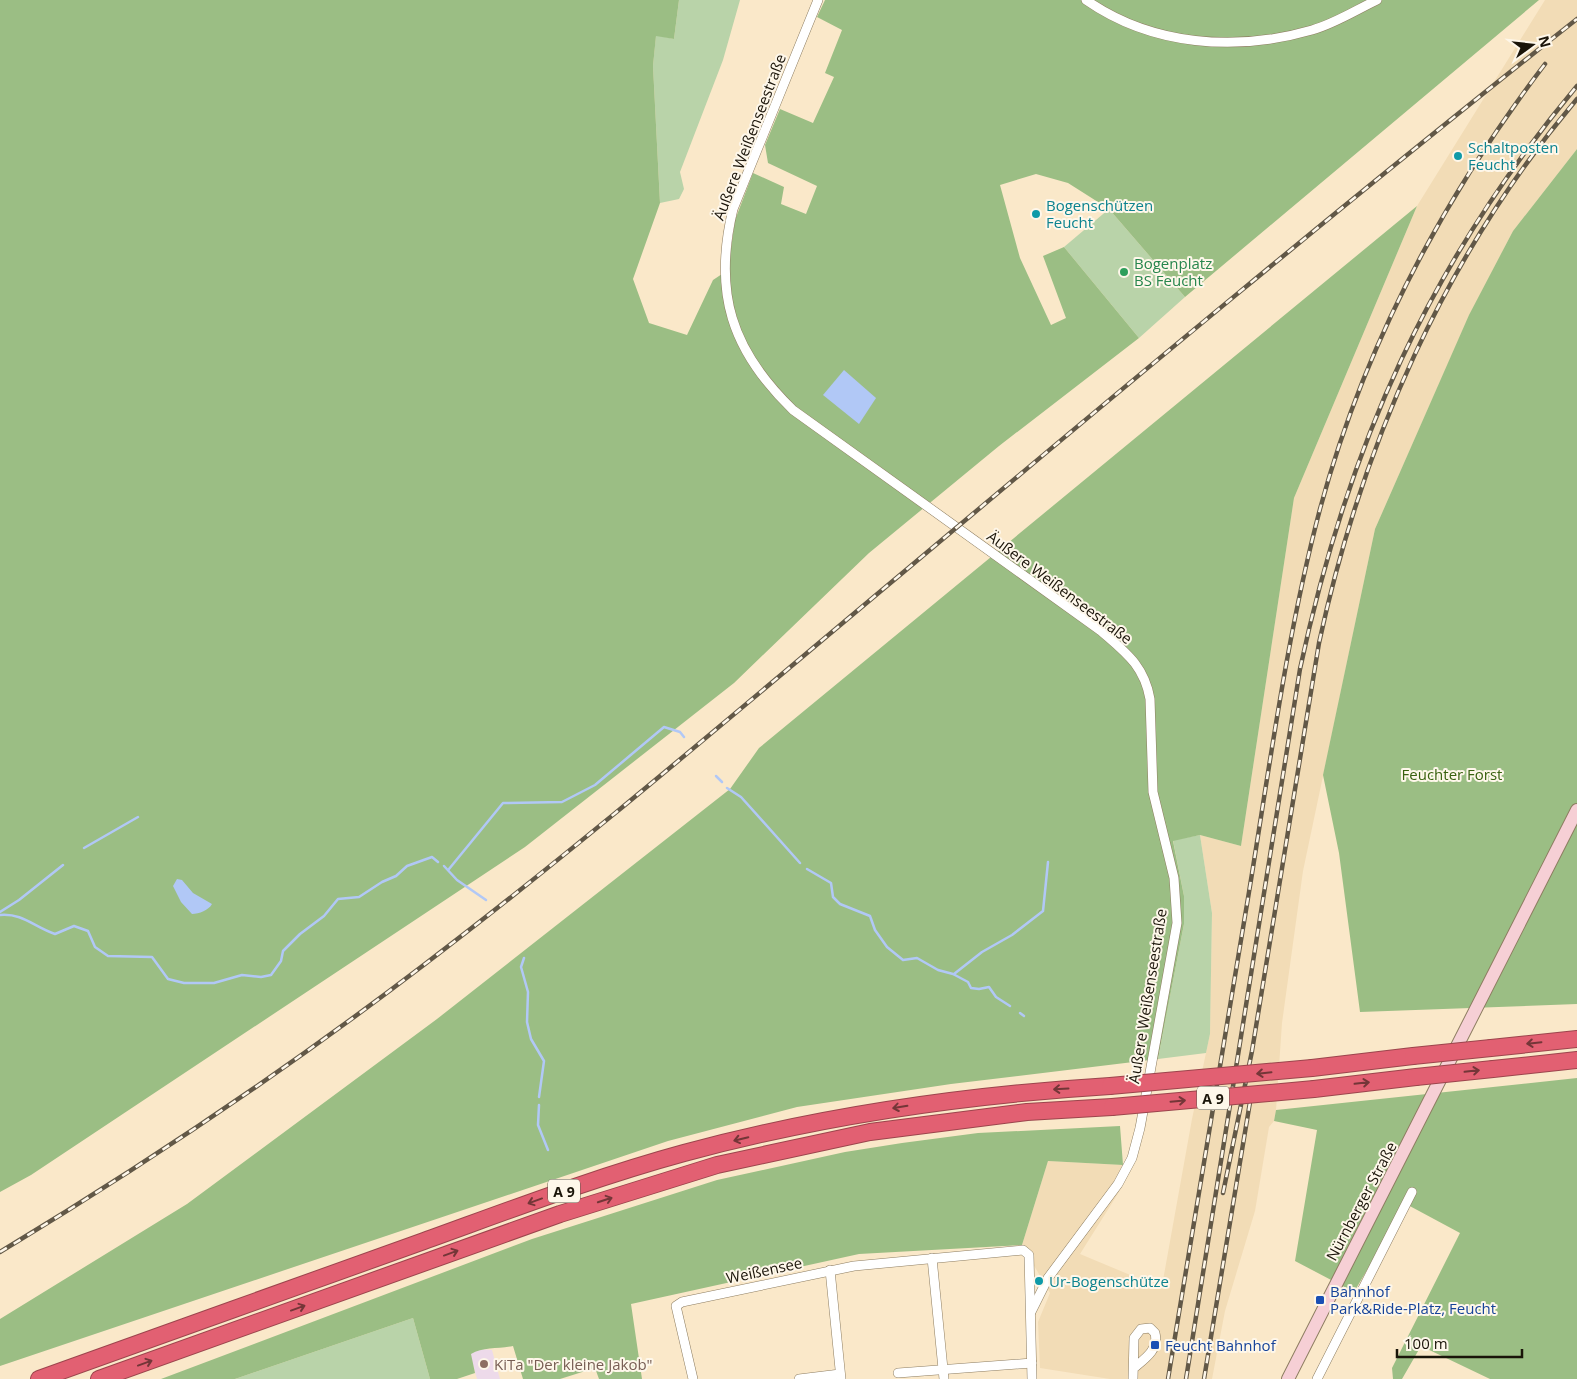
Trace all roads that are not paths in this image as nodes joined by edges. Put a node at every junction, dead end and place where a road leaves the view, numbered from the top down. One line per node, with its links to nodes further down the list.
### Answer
1 (818, 0): 10 (street, Äußere Weißenseestraße)
2 (1086, 0): 3 (street)
3 (1377, 0)
4 (1577, 810): 22 (main road, Nürnberger Straße)
5 (1577, 1039): 16 (highway, A 9, one-way to 16, bridge)
6 (1577, 1060): 17 (highway, A 9, one-way to 6, bridge)
7 (1412, 1192): 23 (street)
8 (932, 1258): 9 (street); 10 (street); 14 (street)
9 (830, 1270): 15 (street); 18 (street, Weißensee)
10 (1031, 1312): 11 (street)
11 (1032, 1363): 14 (street); 20 (street)
12 (1135, 1367): 21 (street)
13 (898, 1373): 14 (street)
14 (944, 1375)
15 (840, 1377): 19 (street)
16 (39, 1379)
17 (99, 1379)
18 (693, 1379)
19 (799, 1379)
20 (1032, 1379)
21 (1133, 1379)
22 (1288, 1379)
23 (1317, 1379)

